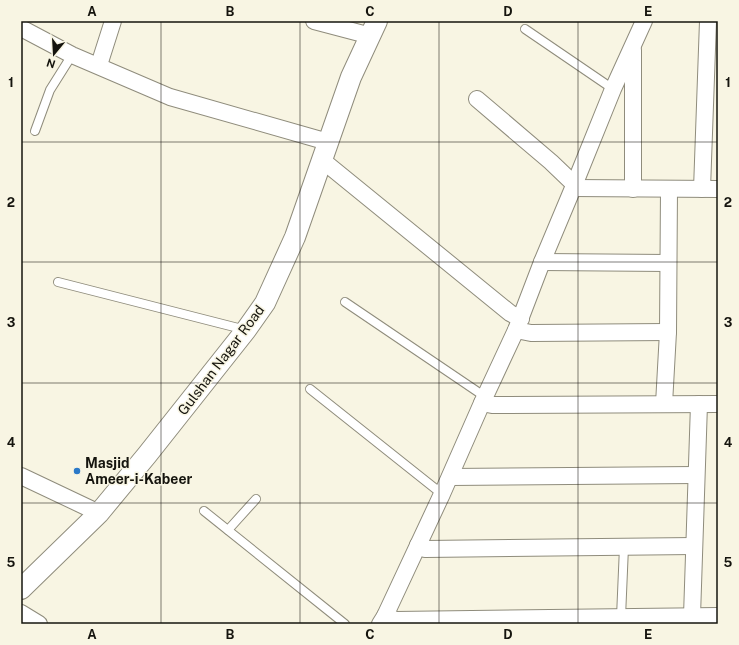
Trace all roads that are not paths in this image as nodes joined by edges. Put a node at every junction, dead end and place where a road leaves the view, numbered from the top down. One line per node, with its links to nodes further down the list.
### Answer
1 (113, 21): 10 (street)
2 (314, 21): 6 (street)
3 (644, 21): 8 (street)
4 (708, 21): 18 (street)
5 (21, 28): 9 (street)
6 (374, 29): 14 (street, Gulshan Nagar Road)
7 (525, 29): 11 (lane)
8 (633, 46): 11 (street); 16 (street)
9 (72, 55): 10 (street); 13 (lane)
10 (99, 65): 14 (street)
11 (613, 89): 15 (street)
12 (477, 99): 15 (street)
13 (35, 131)
14 (325, 151): 23 (street); 24 (street, Gulshan Nagar Road)
15 (574, 187): 16 (street); 19 (street)
16 (633, 189): 17 (street)
17 (669, 189): 18 (street); 20 (street)
18 (710, 189)
19 (542, 262): 20 (street); 23 (street)
20 (668, 264): 25 (street)
21 (58, 282): 24 (lane)
22 (345, 302): 27 (lane)
23 (519, 324): 25 (street); 27 (street)
24 (246, 330): 37 (street, Gulshan Nagar Road)
25 (668, 332): 28 (street)
26 (310, 389): 34 (lane)
27 (484, 399): 28 (street); 33 (street)
28 (664, 404): 29 (street)
29 (699, 404): 30 (street); 31 (street)
30 (718, 404)
31 (696, 474): 33 (street); 40 (street)
32 (21, 476): 37 (street)
33 (450, 477): 34 (street)
34 (442, 494): 39 (street)
35 (256, 499): 38 (lane)
36 (204, 511): 38 (lane)
37 (99, 513): 42 (street, Gulshan Nagar Road)
38 (228, 530): 49 (lane)
39 (418, 545): 41 (street); 47 (street)
40 (694, 546): 41 (street); 44 (street)
41 (624, 547): 46 (lane)
42 (21, 589)
43 (21, 613): 48 (street)
44 (692, 616): 45 (street); 46 (street)
45 (718, 616)
46 (621, 617): 47 (street)
47 (382, 620)
48 (39, 624)
49 (346, 624)

